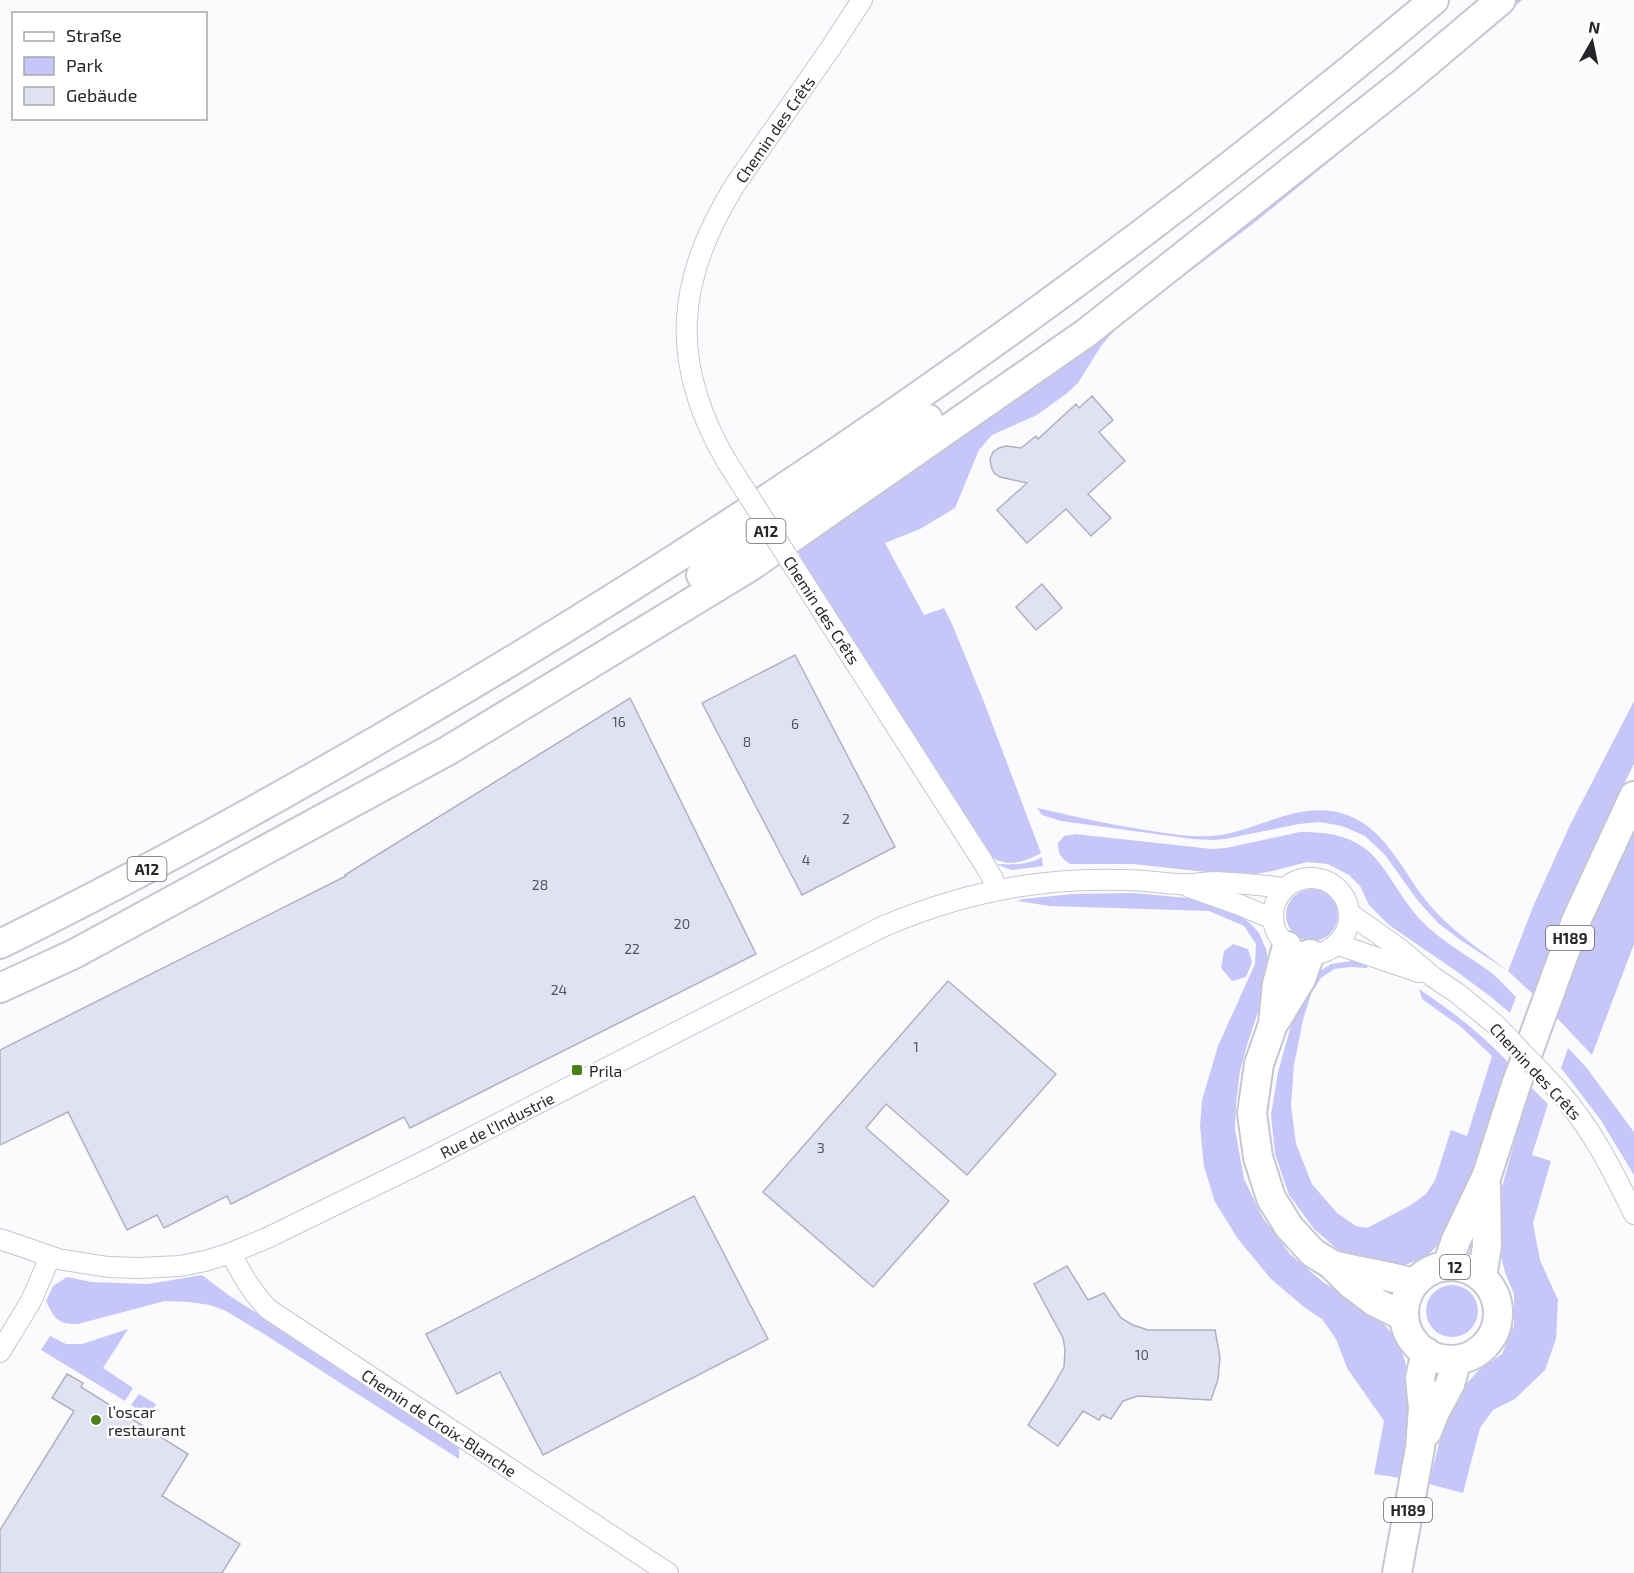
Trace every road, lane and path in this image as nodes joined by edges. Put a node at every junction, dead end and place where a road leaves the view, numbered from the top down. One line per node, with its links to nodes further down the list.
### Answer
1 (862, 0): 8 (street, Chemin des Crêts, bridge)
2 (1434, 0): 11 (highway, A12)
3 (1474, 0): 13 (highway, A12)
4 (1501, 0): 15 (highway)
5 (1634, 796): 16 (highway, H189)
6 (1181, 884): 7 (street, Chemin des Crêts); 8 (street, Chemin des Crêts); 10 (street, Chemin des Crêts)
7 (1284, 888): 9 (street, Chemin des Crêts); 10 (street)
8 (996, 890): 19 (street, Rue de l'Industrie)
9 (1349, 913): 12 (street); 14 (street, Chemin des Crêts)
10 (1273, 919): 12 (street)
11 (0, 944)
12 (1311, 948): 14 (street, Chemin des Crêts); 21 (highway)
13 (0, 972)
14 (1433, 977): 17 (street, Chemin des Crêts, bridge)
15 (0, 988)
16 (1487, 1175): 22 (highway, 12); 23 (highway, 12)
17 (1634, 1214)
18 (0, 1239): 20 (street, Rue de l'Industrie)
19 (231, 1253): 20 (street, Rue de l'Industrie); 30 (street, Chemin de Croix-Blanche)
20 (50, 1257): 26 (street)
21 (1331, 1264): 24 (highway); 25 (highway)
22 (1447, 1266): 23 (highway, 12); 24 (highway, 12)
23 (1482, 1277): 28 (highway, 12)
24 (1413, 1283): 25 (highway)
25 (1403, 1316): 27 (highway)
26 (0, 1352)
27 (1426, 1352): 28 (highway); 29 (highway)
28 (1457, 1360): 29 (highway)
29 (1420, 1448): 31 (highway, H189)
30 (668, 1573)
31 (1397, 1573)

